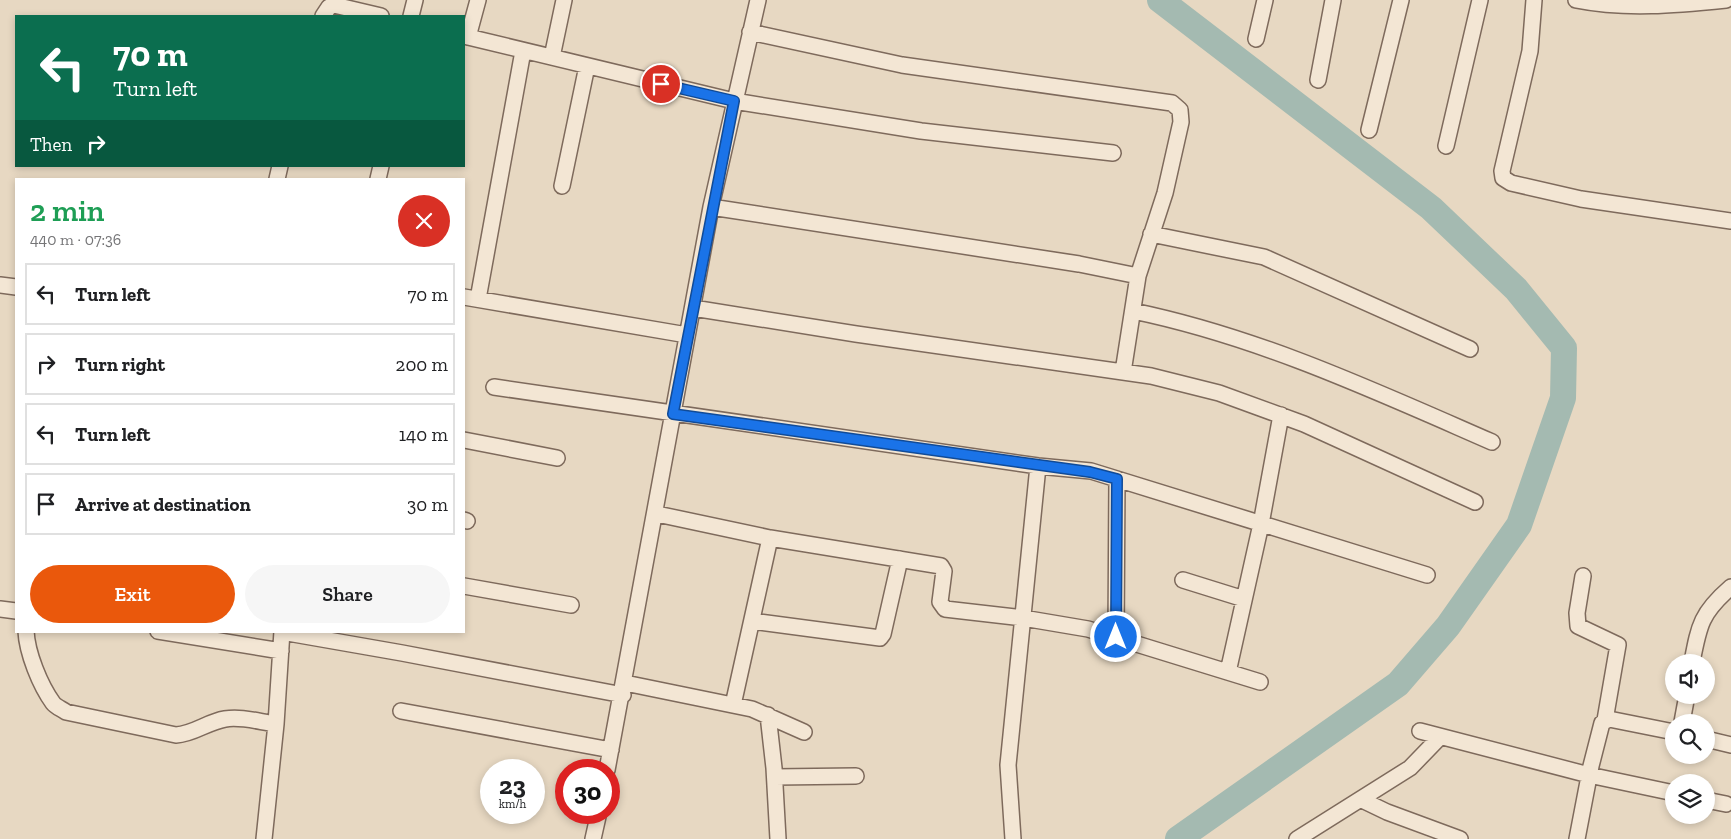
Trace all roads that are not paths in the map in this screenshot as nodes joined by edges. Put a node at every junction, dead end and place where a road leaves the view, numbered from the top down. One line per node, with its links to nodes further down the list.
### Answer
1 (415, 0): 14 (street)
2 (478, 0): 16 (street)
3 (564, 0): 19 (street)
4 (758, 0): 15 (street)
5 (1266, 0): 17 (street)
6 (1333, 0): 21 (street)
7 (1401, 0): 23 (street)
8 (1480, 0): 24 (street)
9 (1534, 0): 28 (street)
10 (1576, 0): 11 (street)
11 (1726, 0)
12 (324, 15): 13 (street)
13 (377, 15)
14 (411, 15)
15 (750, 32): 22 (street); 29 (street)
16 (466, 37): 18 (street)
17 (1256, 39)
18 (522, 51): 19 (street); 33 (street)
19 (552, 58): 20 (street)
20 (587, 66): 22 (street); 26 (street)
21 (1318, 80)
22 (734, 101): 25 (street); 27 (street)
23 (1369, 130)
24 (1446, 146)
25 (1113, 153)
26 (562, 186)
27 (712, 207): 30 (street); 34 (street)
28 (1731, 221)
29 (1152, 234): 30 (street); 37 (street)
30 (1138, 276): 35 (street)
31 (0, 285): 32 (street)
32 (15, 286)
33 (471, 298): 36 (street)
34 (693, 308): 36 (street); 38 (street)
35 (1133, 311): 38 (street); 43 (street)
36 (687, 335): 40 (street)
37 (1470, 349)
38 (1123, 372): 41 (street)
39 (494, 387): 40 (street)
40 (673, 414): 45 (street); 48 (street)
41 (1281, 415): 47 (street); 49 (street)
42 (465, 440): 44 (street)
43 (1492, 442)
44 (557, 458)
45 (1038, 466): 46 (street); 61 (street)
46 (1117, 479): 49 (street); 67 (street)
47 (1475, 502)
48 (656, 514): 50 (street); 72 (street)
49 (1261, 524): 52 (street); 57 (street)
50 (770, 538): 51 (street); 62 (street)
51 (900, 559): 61 (street); 62 (street)
52 (1428, 575)
53 (1583, 576): 76 (street)
54 (1183, 580): 57 (street)
55 (465, 586): 58 (street)
56 (1731, 587): 69 (street)
57 (1244, 599): 70 (street)
58 (571, 605)
59 (0, 609): 60 (street)
60 (15, 611)
61 (1022, 618): 67 (street); 97 (street)
62 (752, 621): 73 (street)
63 (26, 633): 77 (street)
64 (170, 633): 68 (street)
65 (282, 633): 68 (street)
66 (288, 633): 72 (street)
67 (1116, 637): 70 (street)
68 (281, 652): 77 (street)
69 (1694, 654)
70 (1228, 672): 71 (street)
71 (1260, 682)
72 (624, 689): 73 (street); 84 (street)
73 (733, 705): 75 (street)
74 (401, 711): 84 (street)
75 (768, 715): 79 (street); 88 (street)
76 (1605, 720): 78 (street); 86 (street)
77 (276, 724): 94 (street)
78 (1665, 730)
79 (804, 732)
80 (1420, 732): 81 (street)
81 (1440, 737): 86 (street); 90 (street)
82 (1715, 741): 83 (street)
83 (1731, 745)
84 (612, 750): 85 (street)
85 (610, 759)
86 (1590, 775): 89 (street); 100 (street)
87 (856, 776): 88 (street)
88 (775, 777): 96 (street)
89 (1665, 791)
90 (1362, 800): 98 (street); 99 (street)
91 (1715, 802): 92 (street)
92 (1726, 804)
93 (596, 824): 95 (street)
94 (264, 839)
95 (593, 839)
96 (778, 839)
97 (1013, 839)
98 (1297, 839)
99 (1460, 839)
100 (1577, 839)

